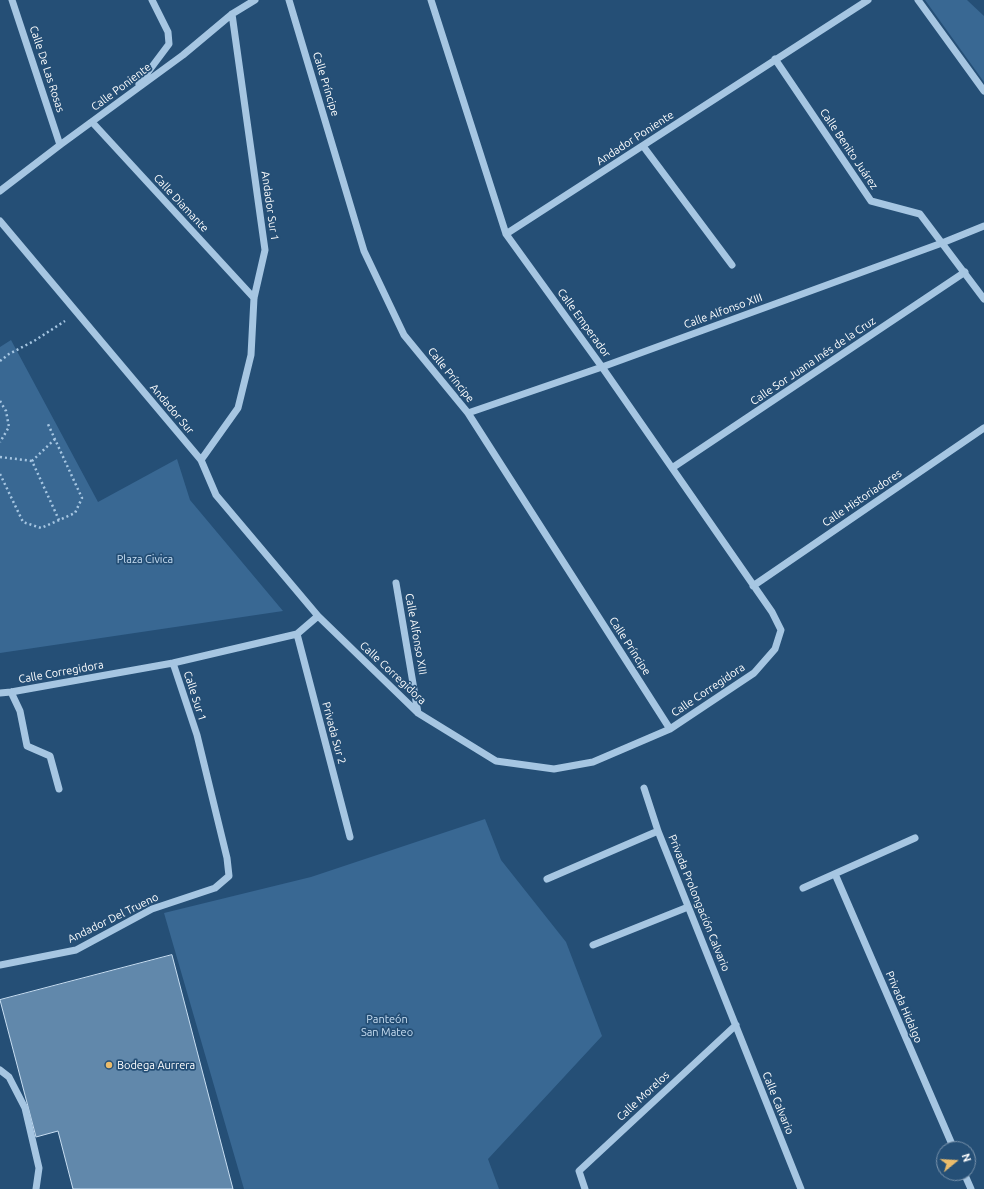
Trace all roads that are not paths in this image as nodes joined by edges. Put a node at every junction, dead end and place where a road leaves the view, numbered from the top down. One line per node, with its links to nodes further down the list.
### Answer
1 (12, 0): 13 (street, Calle De Las Rosas)
2 (152, 0): 10 (street)
3 (255, 0): 8 (street, Calle Poniente)
4 (289, 0): 25 (street, Calle Príncipe)
5 (431, 0): 18 (street, Calle Emperador)
6 (868, 0): 9 (street, Andador Poniente)
7 (918, 0): 11 (street)
8 (232, 14): 10 (street, Calle Poniente); 22 (street, Andador Sur 1)
9 (775, 59): 14 (street, Andador Poniente); 19 (street, Calle Benito Juárez)
10 (136, 89): 12 (street, Calle Poniente)
11 (984, 91)
12 (92, 122): 13 (street, Calle Poniente); 22 (street, Calle Diamante)
13 (60, 145): 15 (street, Calle Poniente)
14 (643, 146): 18 (street, Andador Poniente); 20 (street)
15 (0, 191)
16 (0, 221): 27 (street, Andador Sur)
17 (984, 226): 19 (street, Calle Alfonso XIII)
18 (506, 234): 24 (street, Calle Emperador)
19 (942, 243): 21 (street, Calle Benito Juárez); 24 (street, Calle Alfonso XIII)
20 (732, 265)
21 (965, 272): 23 (street, Calle Benito Juárez); 28 (street, Calle Sor Juana Inés de la Cruz)
22 (254, 298): 27 (street, Andador Sur 1)
23 (984, 299)
24 (602, 367): 25 (street, Calle Alfonso XIII); 28 (street, Calle Emperador)
25 (468, 413): 38 (street, Calle Príncipe)
26 (984, 428): 30 (street, Calle Historiadores)
27 (201, 460): 31 (street, Andador Sur)
28 (672, 468): 30 (street, Calle Emperador)
29 (396, 583): 37 (street, Calle Alfonso XIII)
30 (753, 586): 32 (street, Calle Emperador)
31 (318, 616): 33 (street, Calle Corregidora); 37 (street, Calle Corregidora)
32 (781, 630): 38 (street, Calle Corregidora)
33 (297, 634): 34 (street, Calle Corregidora); 43 (street, Privada Sur 2)
34 (173, 663): 35 (street, Calle Corregidora); 39 (street, Calle Sur 1)
35 (11, 692): 36 (street, Calle Corregidora); 41 (street)
36 (0, 693)
37 (418, 713): 38 (street, Calle Corregidora)
38 (670, 729)
39 (197, 735): 50 (street, Andador Del Trueno)
40 (644, 788): 42 (street, Privada Prolongación Calvario)
41 (59, 789)
42 (658, 831): 46 (street); 48 (street, Privada Prolongación Calvario)
43 (350, 838)
44 (915, 838): 45 (street)
45 (835, 874): 47 (street); 53 (street, Privada Hidalgo)
46 (547, 879)
47 (803, 888)
48 (688, 907): 49 (street); 51 (street, Privada Prolongación Calvario)
49 (594, 945)
50 (0, 965)
51 (736, 1025): 55 (street, Calle Morelos); 56 (street, Calle Calvario)
52 (0, 1070): 54 (street)
53 (951, 1141)
54 (36, 1189)
55 (585, 1189)
56 (800, 1189)

